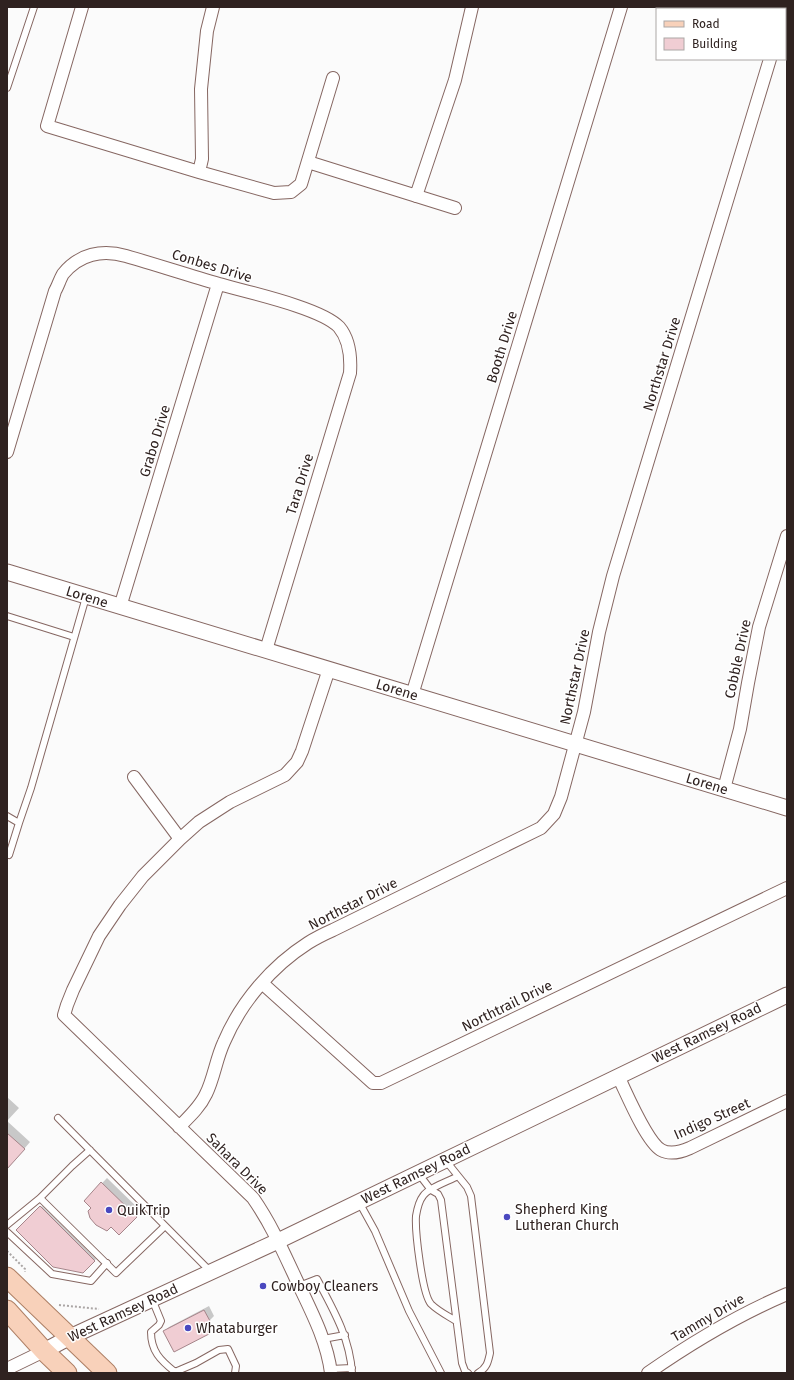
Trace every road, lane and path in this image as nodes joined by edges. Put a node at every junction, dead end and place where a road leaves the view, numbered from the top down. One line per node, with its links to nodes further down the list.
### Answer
1 (34, 7): 8 (lane)
2 (82, 7): 10 (street)
3 (213, 7): 10 (street)
4 (472, 7): 11 (street)
5 (621, 7): 24 (street, Booth Drive)
6 (770, 60): 25 (street, Northstar Drive)
7 (333, 78): 9 (street)
8 (7, 88)
9 (308, 162): 10 (street); 11 (street)
10 (199, 172)
11 (416, 196): 12 (street)
12 (455, 208)
13 (218, 284): 14 (street, Conbes Drive); 15 (street, Conbes Drive); 19 (street, Grabo Drive)
14 (339, 327): 22 (street, Tara Drive)
15 (7, 452)
16 (787, 536): 27 (street, Cobble Drive)
17 (7, 572): 18 (street, Lorene)
18 (86, 596): 19 (street, Lorene); 21 (lane)
19 (120, 607): 22 (street, Lorene)
20 (7, 616): 21 (lane)
21 (74, 636): 30 (lane)
22 (266, 650): 23 (street, Lorene)
23 (329, 669): 24 (street, Lorene); 31 (street)
24 (412, 695): 25 (street, Lorene)
25 (575, 745): 27 (street, Lorene); 34 (street, Northstar Drive)
26 (134, 778): 31 (street)
27 (724, 789): 28 (street, Lorene)
28 (787, 808)
29 (7, 816): 30 (lane)
30 (19, 823): 32 (lane)
31 (180, 839): 39 (street, Sahara Drive)
32 (7, 854)
33 (787, 888): 34 (street, Northtrail Drive)
34 (262, 983): 39 (street, Northstar Drive)
35 (787, 994): 36 (street, West Ramsey Road)
36 (618, 1076): 37 (street, Indigo Street); 41 (street, West Ramsey Road)
37 (787, 1101)
38 (58, 1118): 40 (lane)
39 (179, 1127): 50 (street, Sahara Drive)
40 (90, 1150): 45 (lane); 48 (lane)
41 (445, 1160): 42 (street, West Ramsey Road); 43 (lane)
42 (418, 1173): 44 (lane); 46 (street, West Ramsey Road)
43 (458, 1176): 44 (lane); 74 (lane)
44 (431, 1190): 60 (lane); 60 (lane)
45 (40, 1198): 47 (lane); 51 (lane)
46 (359, 1202): 50 (street, West Ramsey Road); 72 (lane)
47 (7, 1225)
48 (165, 1226): 51 (lane); 53 (lane)
49 (7, 1232): 54 (lane)
50 (278, 1241): 53 (street, West Ramsey Road); 56 (street, Sahara Drive)
51 (107, 1263): 54 (lane)
52 (69, 1270): 54 (lane)
53 (211, 1272): 58 (street, West Ramsey Road)
54 (63, 1276)
55 (7, 1277): 62 (main road)
56 (299, 1286): 61 (lane); 63 (street, Sahara Drive)
57 (787, 1294): 75 (street, Tammy Drive)
58 (152, 1299): 62 (street, West Ramsey Road); 68 (lane)
59 (7, 1310): 64 (main road)
60 (456, 1321): 73 (lane)
61 (344, 1335): 63 (lane); 67 (lane)
62 (70, 1337): 64 (street, West Ramsey Road); 70 (main road)
63 (323, 1340): 66 (street, Sahara Drive)
64 (44, 1351): 65 (street); 69 (main road)
65 (7, 1369)
66 (330, 1371): 67 (lane)
67 (352, 1371)
68 (176, 1372): 71 (lane)
69 (67, 1373)
70 (107, 1373)
71 (234, 1373)
72 (441, 1373)
73 (468, 1373)
74 (478, 1373)
75 (648, 1373)

